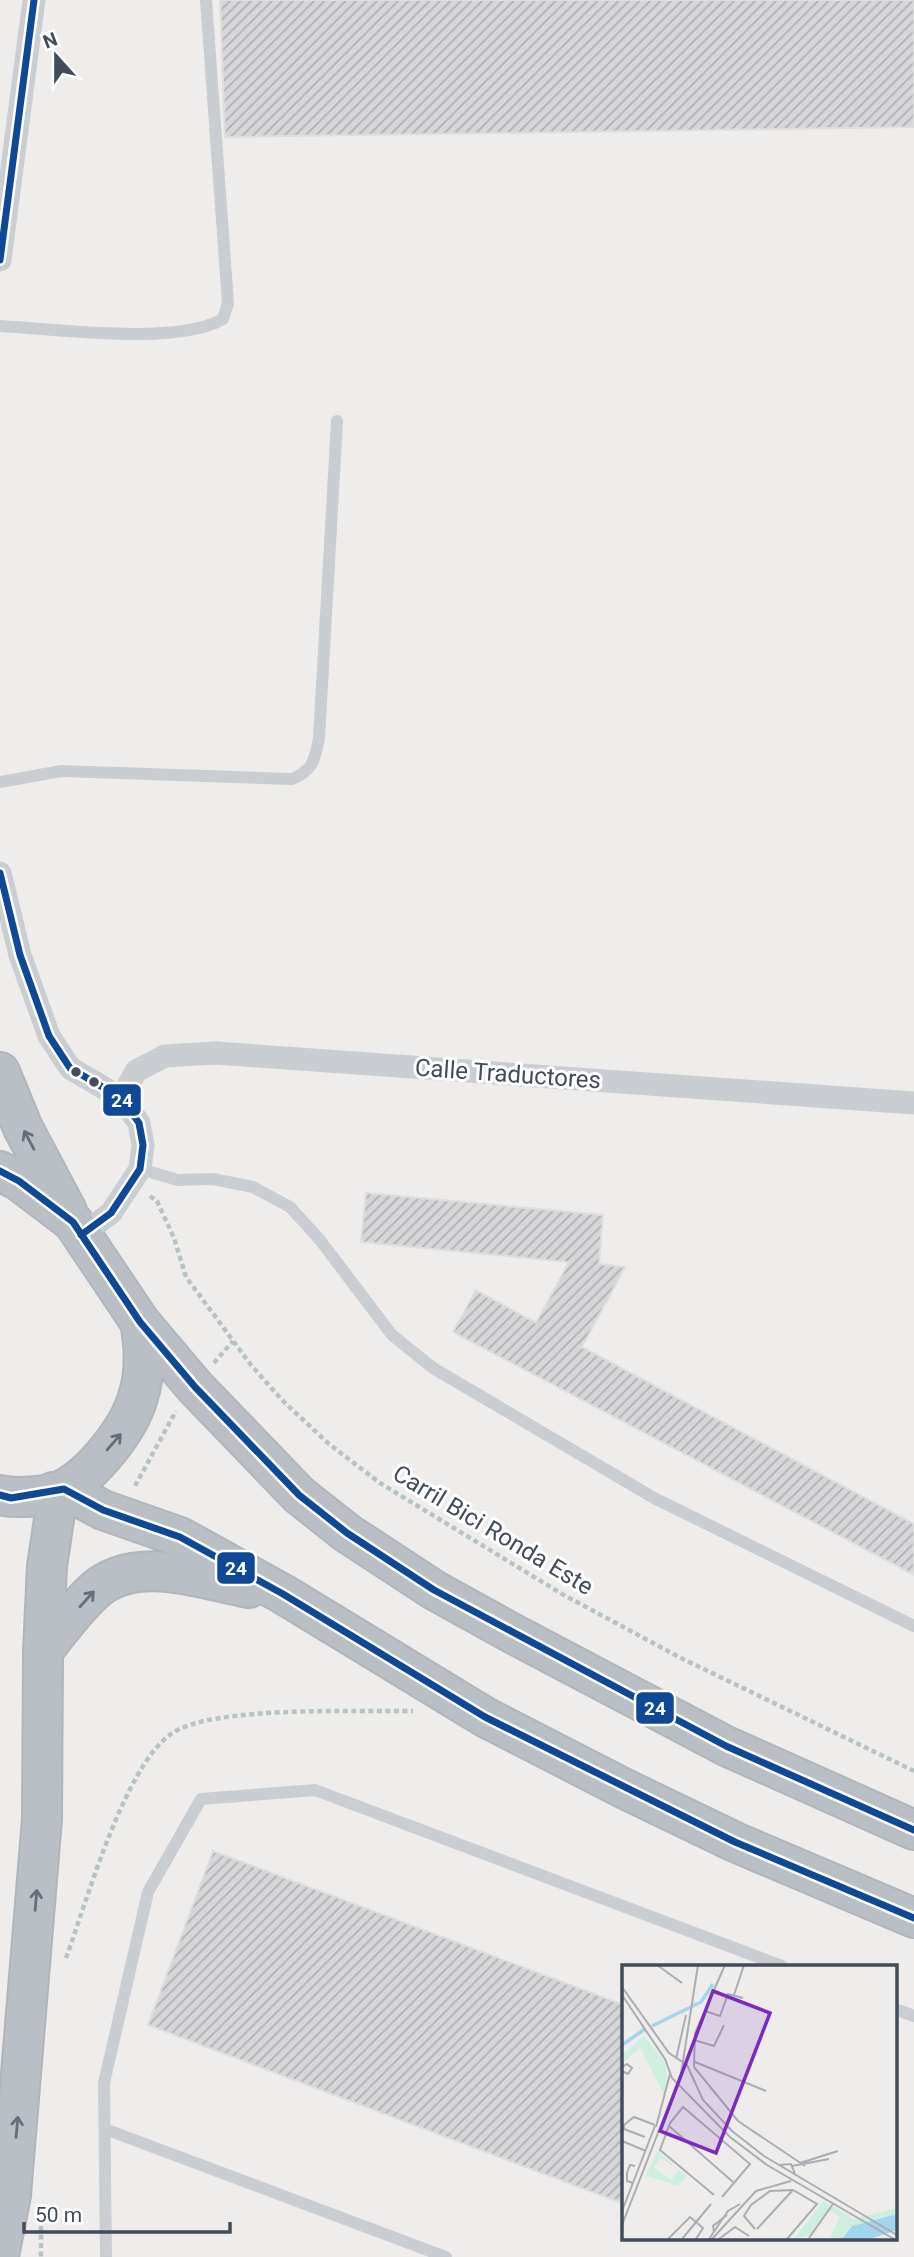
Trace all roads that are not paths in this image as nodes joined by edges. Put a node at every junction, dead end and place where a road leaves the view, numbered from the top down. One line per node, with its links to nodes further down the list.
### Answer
1 (34, 0): 3 (street)
2 (206, 0): 4 (lane)
3 (0, 260)
4 (0, 326)
5 (337, 421): 6 (lane)
6 (0, 782)
7 (0, 873): 9 (street)
8 (0, 1072): 13 (highway, one-way to 8)
9 (121, 1098): 10 (street, Calle Traductores); 11 (street)
10 (914, 1103)
11 (140, 1169): 13 (street); 18 (lane)
12 (0, 1171): 13 (highway)
13 (77, 1228): 14 (highway)
14 (140, 1322): 15 (highway, one-way to 14); 20 (highway)
15 (59, 1490): 16 (highway); 17 (highway); 19 (highway)
16 (0, 1495)
17 (283, 1594): 19 (highway, one-way to 17); 21 (highway)
18 (914, 1626)
19 (43, 1651): 26 (highway, one-way to 19)
20 (914, 1830)
21 (914, 1918)
22 (779, 1965): 25 (lane)
23 (897, 2010): 24 (lane)
24 (914, 2016)
25 (105, 2129): 29 (lane); 30 (lane)
26 (11, 2195): 27 (highway); 28 (street)
27 (0, 2251)
28 (12, 2257)
29 (106, 2257)
30 (446, 2257)

